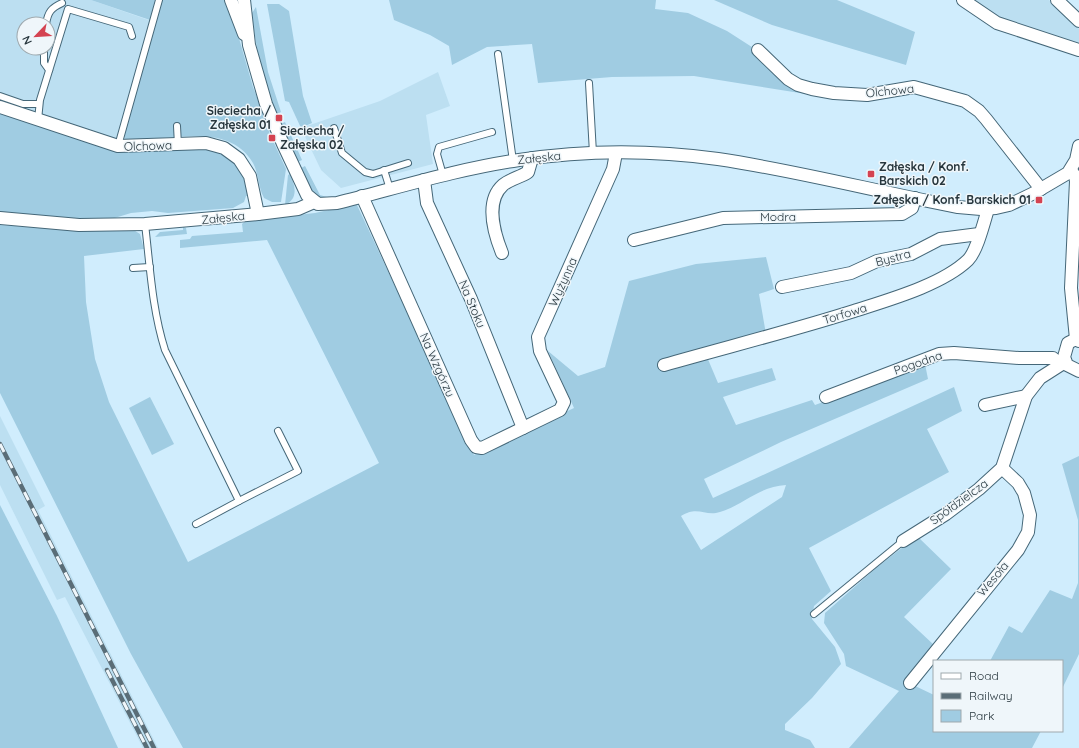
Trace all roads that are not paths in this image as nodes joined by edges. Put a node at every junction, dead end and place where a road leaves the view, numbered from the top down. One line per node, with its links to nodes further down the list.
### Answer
1 (159, 0): 25 (lane)
2 (231, 0): 10 (street)
3 (244, 0): 10 (street)
4 (963, 0): 12 (street)
5 (1057, 0): 8 (street)
6 (62, 3): 7 (lane)
7 (47, 16)
8 (1079, 21)
9 (132, 36): 15 (lane)
10 (249, 45): 40 (street)
11 (758, 50): 37 (street, Olchowa)
12 (1079, 50)
13 (498, 54): 30 (lane)
14 (44, 56): 15 (lane)
15 (49, 70): 18 (lane)
16 (589, 83): 28 (lane)
17 (0, 96): 18 (lane)
18 (39, 104): 20 (lane)
19 (0, 107): 20 (street, Olchowa)
20 (38, 120): 25 (street, Olchowa)
21 (177, 126): 24 (lane)
22 (334, 128): 32 (lane)
23 (492, 132): 34 (lane)
24 (178, 145): 25 (street, Olchowa); 42 (street, Olchowa)
25 (118, 146)
26 (1079, 146): 33 (street)
27 (616, 153): 28 (street, Załęska); 39 (street, Załęska); 60 (street, Wyżynna)
28 (593, 154): 29 (street, Załęska)
29 (532, 158): 30 (street, Załęska); 47 (street)
30 (513, 161): 34 (street, Załęska)
31 (408, 163): 32 (lane)
32 (384, 170): 36 (lane)
33 (1071, 170): 37 (street, Załęska); 51 (street)
34 (443, 175): 35 (street, Załęska)
35 (424, 180): 36 (street, Załęska); 61 (street, Na Stoku)
36 (390, 189): 38 (street, Załęska)
37 (1040, 189): 41 (street, Załęska)
38 (362, 196): 40 (street, Załęska); 61 (street, Na Wzgórzu)
39 (915, 198): 41 (street, Załęska); 46 (street, Modra)
40 (314, 202): 42 (street, Załęska)
41 (988, 210): 45 (street, Torfowa)
42 (258, 214): 44 (street, Załęska)
43 (0, 218): 44 (street, Załęska)
44 (145, 224): 48 (lane)
45 (979, 234): 50 (street, Bystra); 55 (street, Torfowa)
46 (634, 240)
47 (502, 252)
48 (150, 267): 49 (lane); 64 (lane)
49 (133, 268)
50 (782, 287)
51 (1075, 288): 52 (street)
52 (1077, 326): 53 (street)
53 (1077, 340): 54 (street)
54 (1062, 363): 56 (street, Pogodna); 57 (street, Spółdzielcza); 58 (street, Pogodna)
55 (664, 365)
56 (1079, 371)
57 (1026, 396): 59 (street); 63 (street, Spółdzielcza)
58 (826, 397)
59 (985, 405)
60 (560, 410): 61 (street, Na Wzgórzu)
61 (523, 428)
62 (278, 432): 64 (lane)
63 (1002, 468): 66 (street, Spółdzielcza); 68 (street, Wesoła)
64 (239, 501): 65 (lane)
65 (196, 524)
66 (903, 541): 67 (lane, Spółdzielcza)
67 (814, 614)
68 (910, 683)

